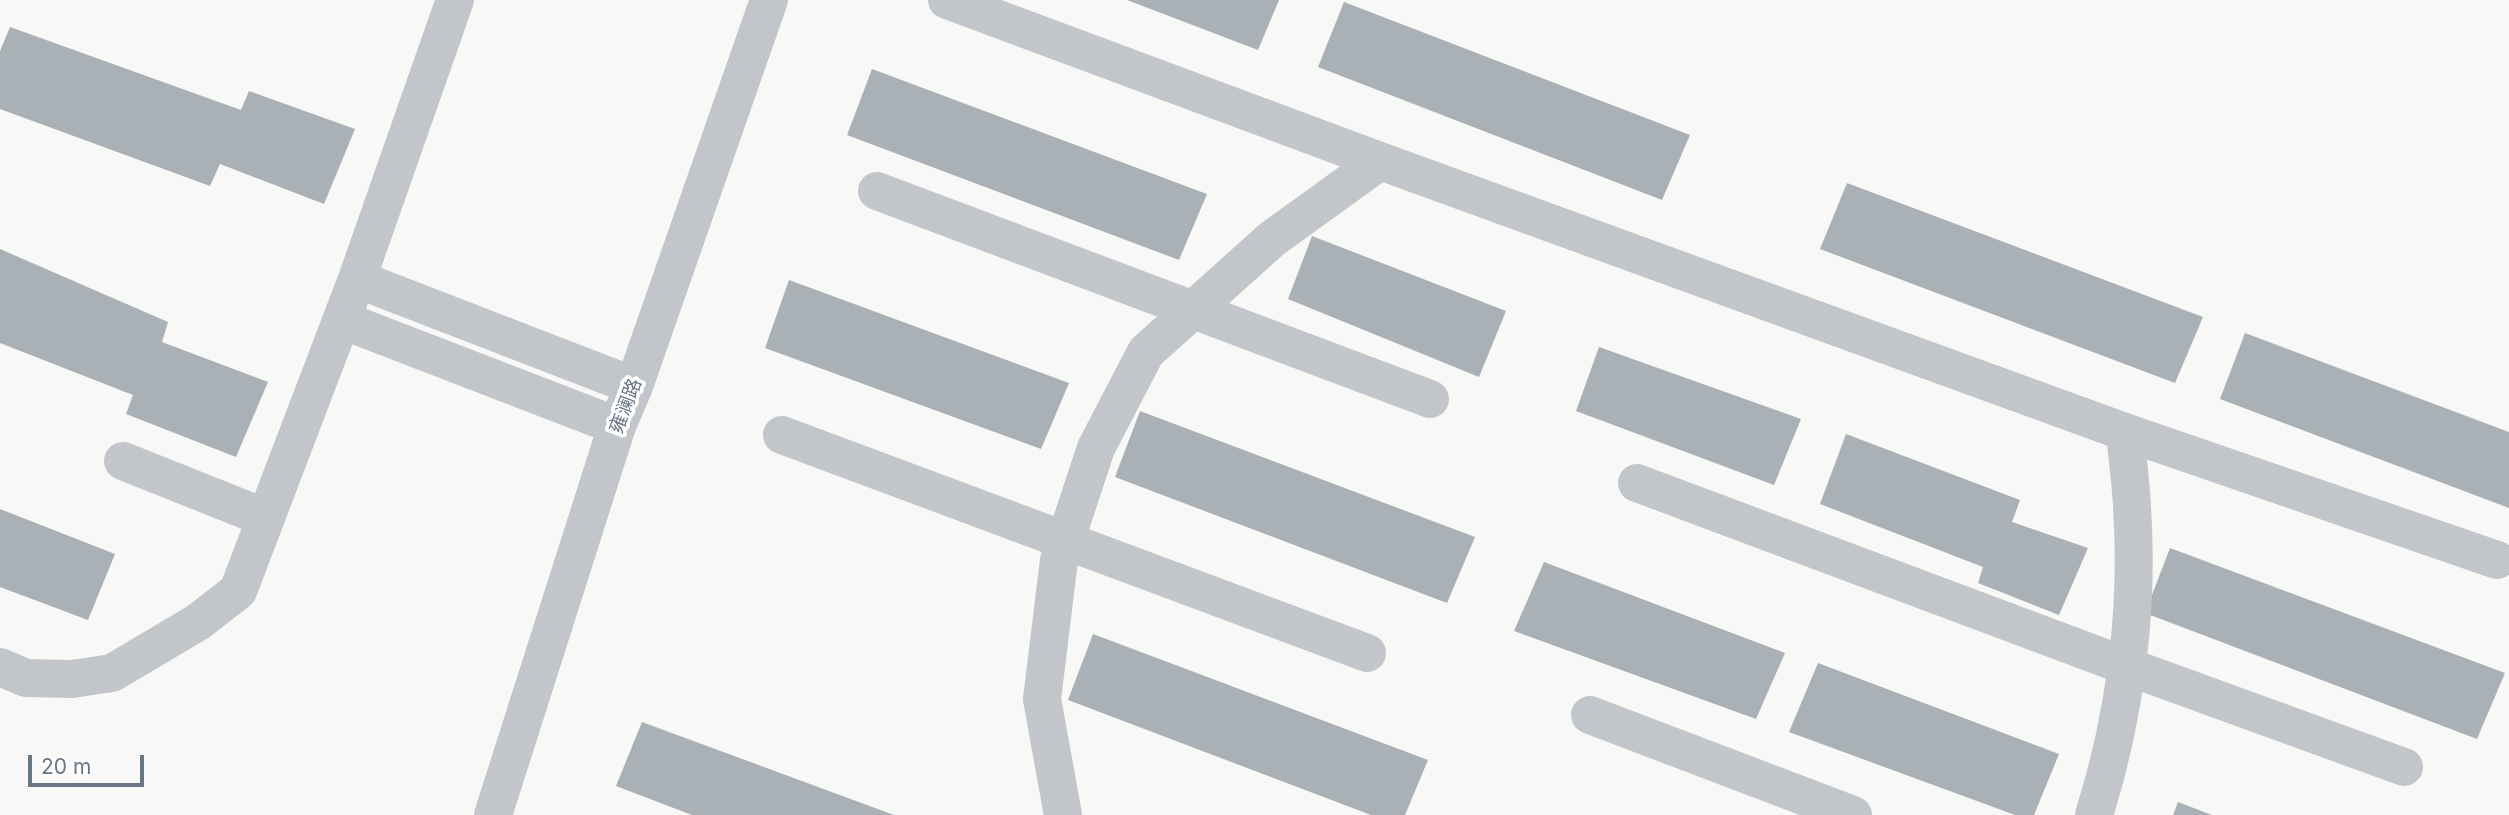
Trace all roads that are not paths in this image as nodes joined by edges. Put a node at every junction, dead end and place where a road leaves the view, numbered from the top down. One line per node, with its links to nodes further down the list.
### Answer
1 (455, 0): 6 (street)
2 (769, 0): 9 (street, 雍澜路)
3 (947, 0): 4 (street)
4 (1380, 161): 7 (street); 12 (street)
5 (877, 191): 7 (street)
6 (357, 279): 8 (street); 9 (street)
7 (1194, 310): 10 (street); 17 (street)
8 (342, 320): 11 (street); 16 (street)
9 (634, 386): 11 (street, 雍澜路)
10 (1430, 399)
11 (617, 426): 24 (street, 雍澜路)
12 (2125, 432): 18 (street); 20 (street)
13 (782, 435): 17 (street)
14 (122, 461): 16 (street)
15 (1637, 482): 20 (street)
16 (265, 518): 21 (street)
17 (1066, 540): 19 (street); 25 (street)
18 (2497, 560)
19 (1367, 653)
20 (2126, 666): 23 (street); 27 (street)
21 (1, 671)
22 (1590, 715): 26 (street)
23 (2404, 767)
24 (493, 815)
25 (1063, 815)
26 (1853, 815)
27 (2094, 815)

